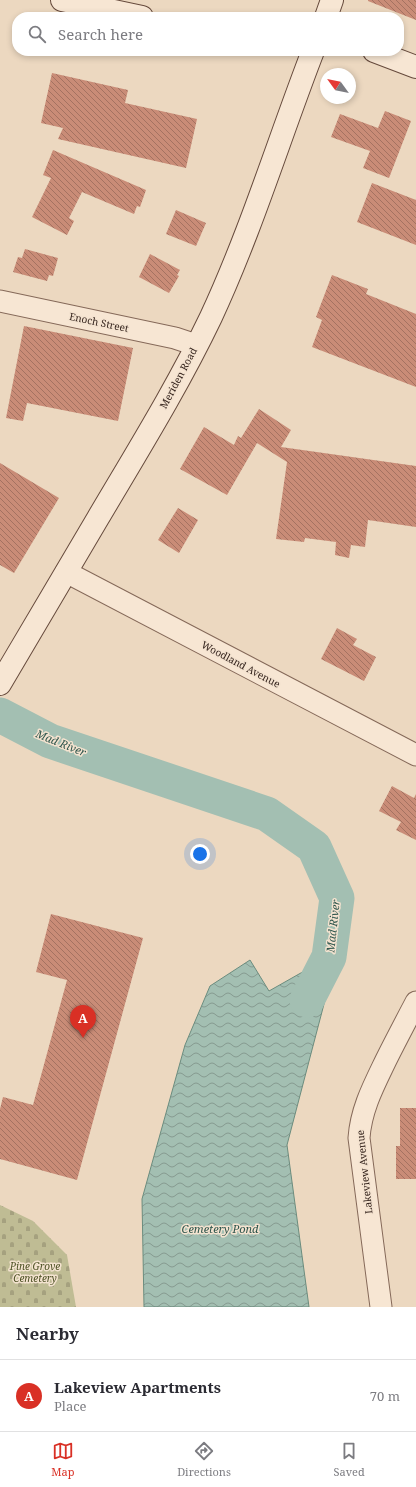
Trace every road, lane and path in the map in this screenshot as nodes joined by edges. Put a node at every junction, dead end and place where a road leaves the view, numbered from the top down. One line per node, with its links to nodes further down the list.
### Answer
1 (62, 0): 3 (main road)
2 (332, 0): 4 (main road)
3 (118, 12)
4 (328, 12)
5 (311, 56): 9 (main road, Meriden Road)
6 (387, 56): 7 (main road)
7 (416, 67)
8 (0, 301): 9 (street, Enoch Street)
9 (196, 345): 10 (main road, Meriden Road)
10 (66, 572): 11 (main road, Meriden Road); 12 (street, Woodland Avenue)
11 (0, 684)
12 (416, 755)
13 (416, 1002): 14 (street, Lakeview Avenue)
14 (381, 1307)

